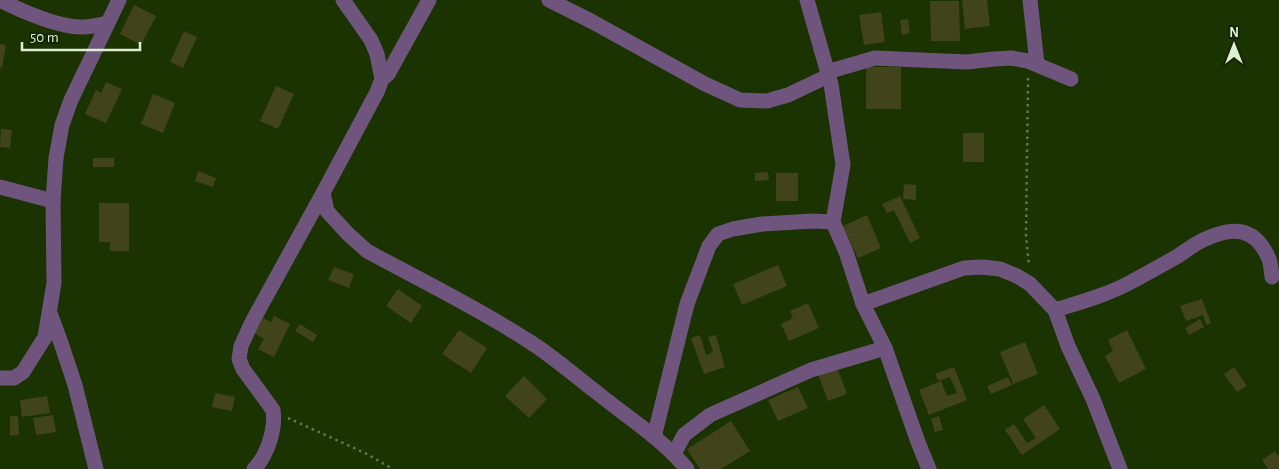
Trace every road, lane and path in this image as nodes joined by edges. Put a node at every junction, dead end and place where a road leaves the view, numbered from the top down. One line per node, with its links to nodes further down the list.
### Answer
1 (0, 0): 8 (street)
2 (119, 0): 8 (street)
3 (343, 0): 11 (street)
4 (429, 0): 11 (street)
5 (549, 0): 10 (street)
6 (807, 0): 10 (street)
7 (1030, 0): 9 (street)
8 (107, 23): 15 (street)
9 (1033, 62): 10 (street); 12 (street); 18 (path)
10 (828, 74): 16 (street)
11 (382, 79): 14 (street)
12 (1071, 79)
13 (0, 187): 15 (street)
14 (323, 192): 24 (street); 25 (street)
15 (54, 201): 21 (street)
16 (833, 222): 19 (street); 25 (street)
17 (1272, 277): 20 (street)
18 (1030, 284): 19 (street); 20 (street)
19 (864, 304): 22 (street)
20 (1055, 310): 32 (street)
21 (50, 313): 23 (street); 27 (street)
22 (885, 348): 26 (street); 31 (street)
23 (0, 378)
24 (273, 410): 28 (street); 29 (path)
25 (654, 437): 26 (street)
26 (674, 454): 30 (street)
27 (96, 469)
28 (254, 469)
29 (393, 469)
30 (687, 469)
31 (929, 469)
32 (1120, 469)

